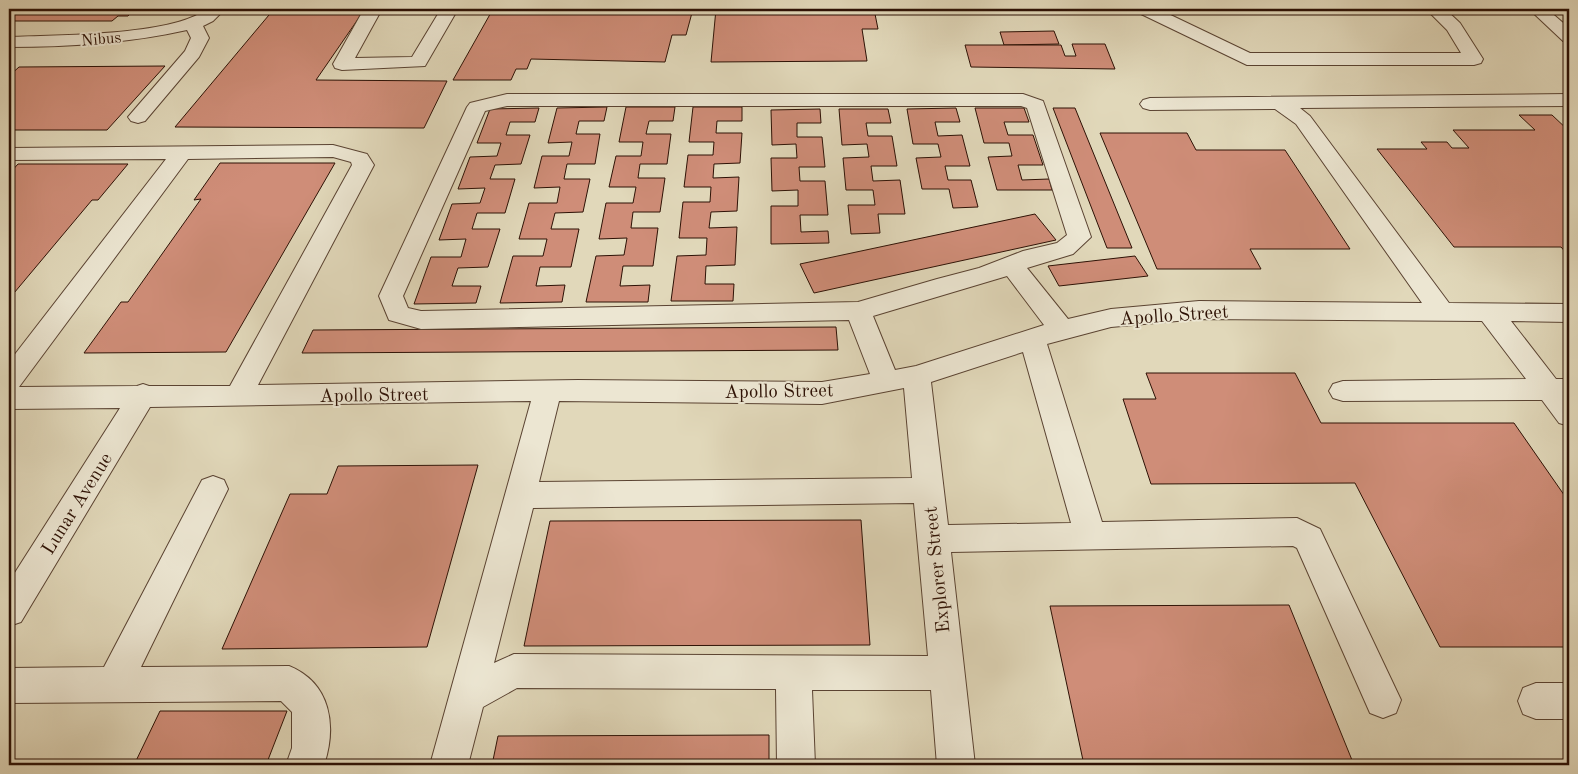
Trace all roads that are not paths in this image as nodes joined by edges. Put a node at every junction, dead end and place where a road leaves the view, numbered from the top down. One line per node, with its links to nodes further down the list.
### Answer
1 (216, 9): 7 (street, Nibus)
2 (373, 9): 3 (street)
3 (449, 9)
4 (1145, 9): 5 (street)
5 (1435, 9)
6 (1537, 9): 8 (street)
7 (193, 24): 9 (street, Nibus); 13 (street)
8 (1569, 36)
9 (9, 42)
10 (1569, 100): 11 (street)
11 (1280, 103): 12 (street); 18 (street)
12 (1150, 104)
13 (138, 118)
14 (182, 152): 15 (street); 24 (street); 29 (street)
15 (9, 154)
16 (1012, 265): 17 (street); 17 (street); 21 (street)
17 (858, 311): 23 (street, Explorer Street)
18 (1442, 312): 19 (street, Apollo Street); 21 (street, Apollo Street)
19 (1489, 312): 20 (street, Apollo Street); 25 (street)
20 (1569, 313)
21 (1062, 330): 22 (street, Apollo Street)
22 (1032, 339): 23 (street, Apollo Street); 35 (street)
23 (902, 378): 26 (street, Apollo Street); 33 (street, Explorer Street)
24 (9, 381)
25 (1559, 389): 27 (street); 31 (street)
26 (548, 391): 29 (street, Apollo Street); 34 (street)
27 (1342, 391)
28 (143, 395): 29 (street, Apollo Street); 30 (street, Apollo Street); 37 (street, Lunar Avenue)
29 (239, 395)
30 (9, 398)
31 (1569, 415)
32 (213, 489): 41 (street)
33 (928, 490): 34 (street); 36 (street, Explorer Street)
34 (521, 495): 42 (street)
35 (1091, 536): 36 (street); 43 (street)
36 (933, 539): 39 (street, Explorer Street)
37 (9, 611)
38 (794, 672): 39 (street); 42 (street); 46 (street)
39 (946, 673): 47 (street, Explorer Street)
40 (9, 686): 41 (street)
41 (113, 686): 44 (street)
42 (468, 696): 45 (street)
43 (1383, 700)
44 (305, 765)
45 (450, 765)
46 (796, 765)
47 (956, 765)

